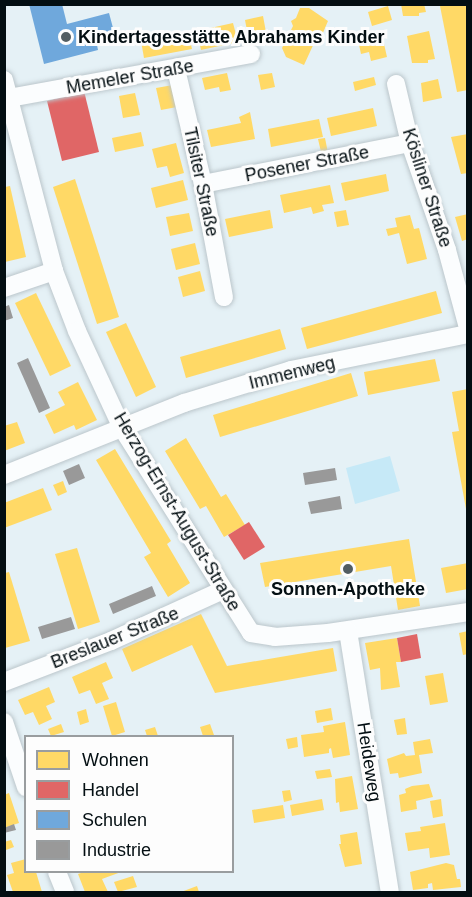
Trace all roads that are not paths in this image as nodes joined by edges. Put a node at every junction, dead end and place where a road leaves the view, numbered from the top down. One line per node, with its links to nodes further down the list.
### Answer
1 (251, 54): 2 (street, Memeler Straße)
2 (176, 69): 4 (street, Memeler Straße); 6 (street, Tilsiter Straße)
3 (396, 84): 5 (street, Kösliner Straße)
4 (7, 89): 7 (street, Herzog-Ernst-August-Straße)
5 (410, 143): 6 (street, Posener Straße); 10 (street, Kösliner Straße)
6 (203, 184): 9 (street, Tilsiter Straße)
7 (54, 271): 8 (street); 12 (street, Herzog-Ernst-August-Straße)
8 (4, 288)
9 (224, 297)
10 (468, 328)
11 (468, 334): 12 (street, Immenweg)
12 (122, 429): 13 (street, Immenweg); 14 (street, Herzog-Ernst-August-Straße)
13 (4, 476)
14 (223, 590): 16 (street, Herzog-Ernst-August-Straße); 17 (street, Breslauer Straße)
15 (468, 612): 16 (street, Herzog-Ernst-August-Straße)
16 (348, 631): 22 (street, Heideweg)
17 (4, 682)
18 (4, 722): 19 (street)
19 (24, 781)
20 (57, 873): 21 (street)
21 (65, 892)
22 (390, 892)

